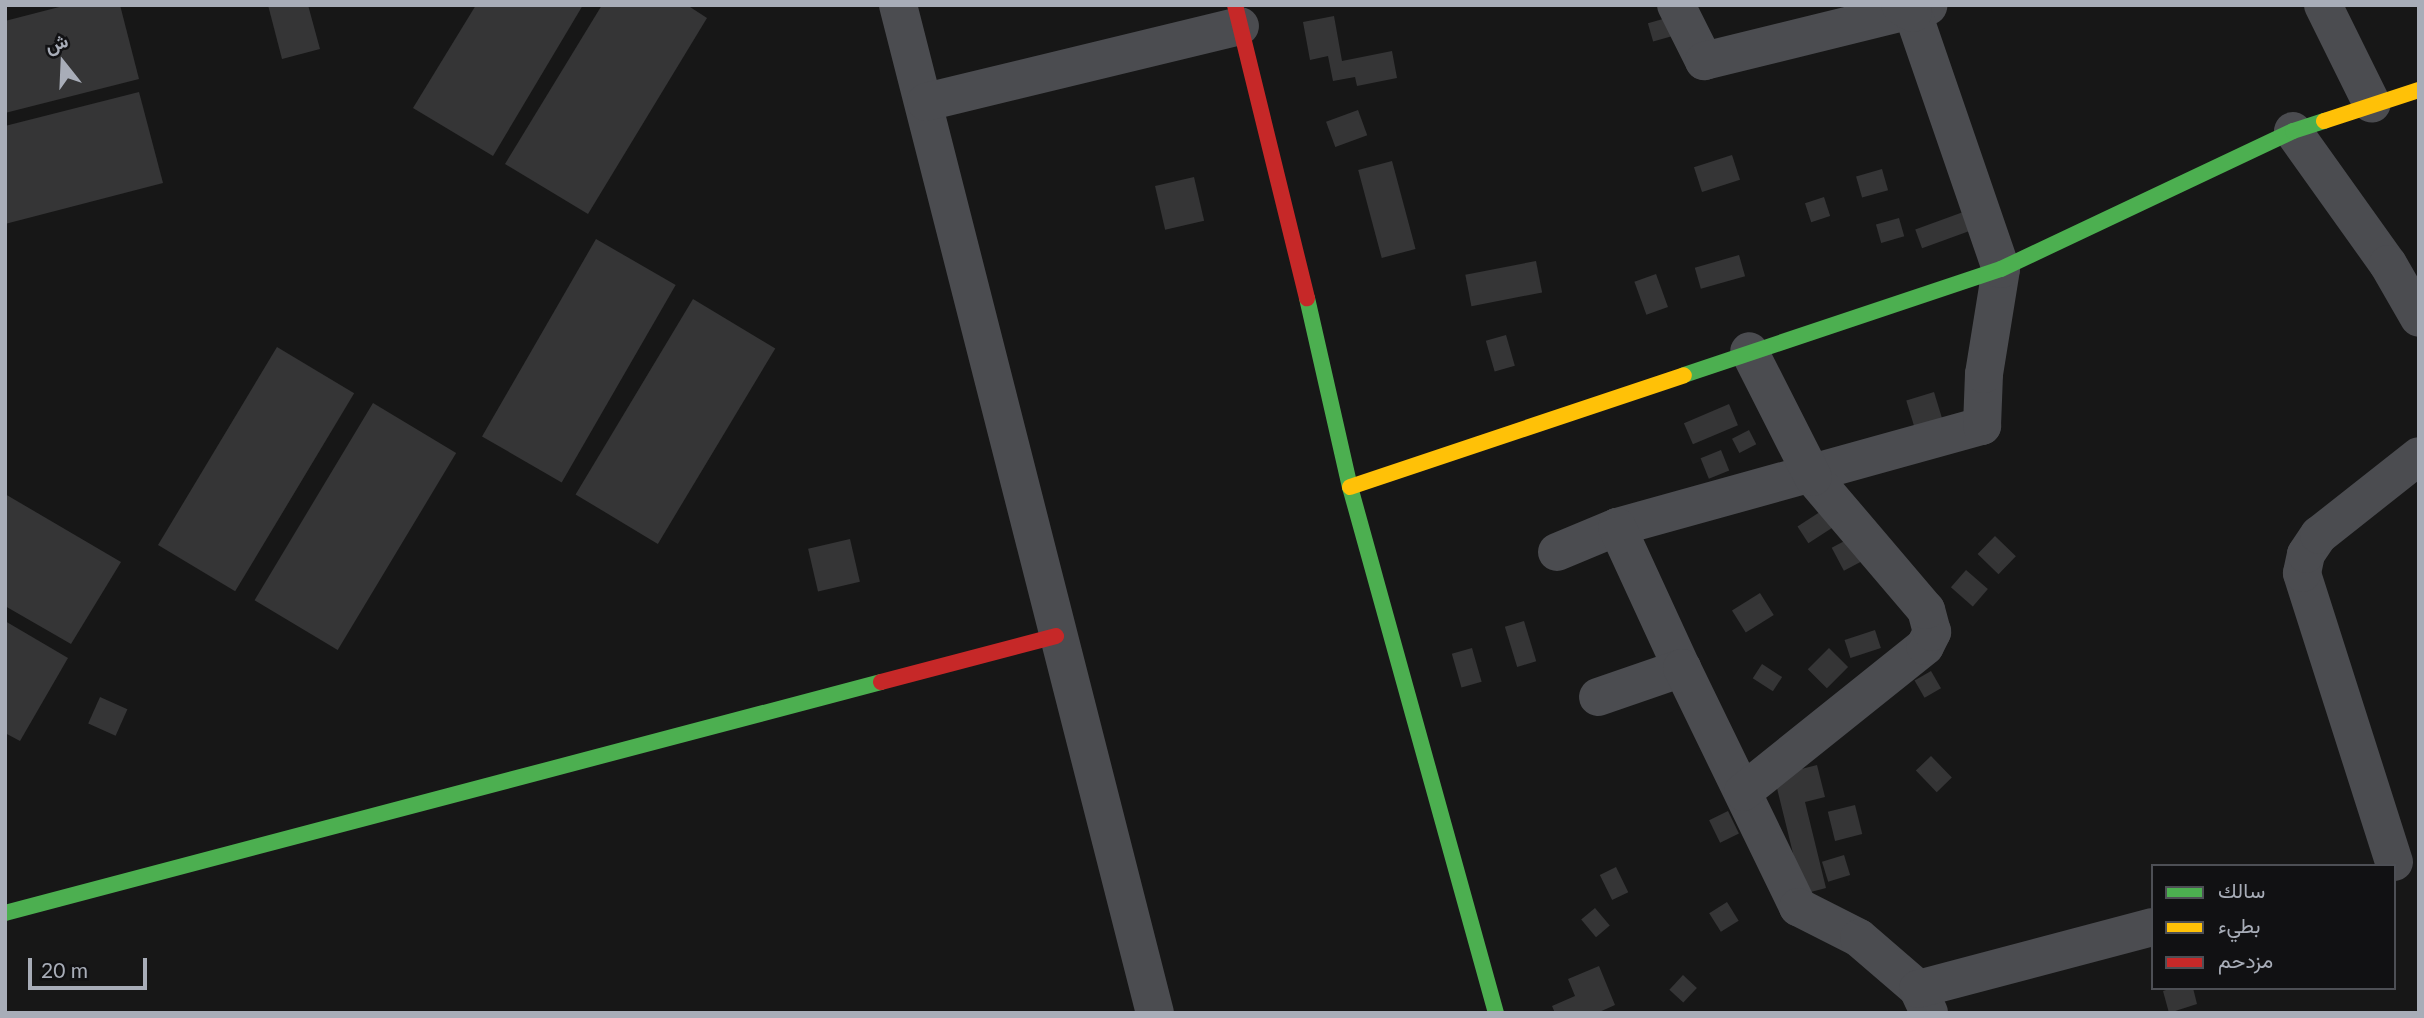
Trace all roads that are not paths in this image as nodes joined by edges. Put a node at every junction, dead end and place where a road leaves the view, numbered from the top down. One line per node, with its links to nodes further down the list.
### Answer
1 (898, 5): 7 (street)
2 (1676, 5): 4 (street)
3 (2323, 5): 8 (street)
4 (1914, 8): 10 (street)
5 (1237, 15): 7 (street); 15 (street)
6 (2419, 90): 8 (street)
7 (926, 102): 18 (street)
8 (2372, 104): 9 (street)
9 (2293, 131): 10 (street); 11 (street)
10 (2001, 268): 12 (street); 14 (street)
11 (2419, 318)
12 (1749, 351): 14 (street); 15 (street)
13 (2419, 456): 22 (street)
14 (1813, 477): 16 (street); 21 (street)
15 (1350, 487): 27 (street)
16 (1617, 527): 17 (street); 19 (street)
17 (1557, 552)
18 (1056, 636): 23 (street); 26 (street)
19 (1682, 668): 20 (street); 21 (street)
20 (1598, 697)
21 (1743, 793): 25 (street)
22 (2398, 862)
23 (5, 913)
24 (2151, 928): 25 (street)
25 (1923, 1001)
26 (1155, 1013)
27 (1496, 1013)

